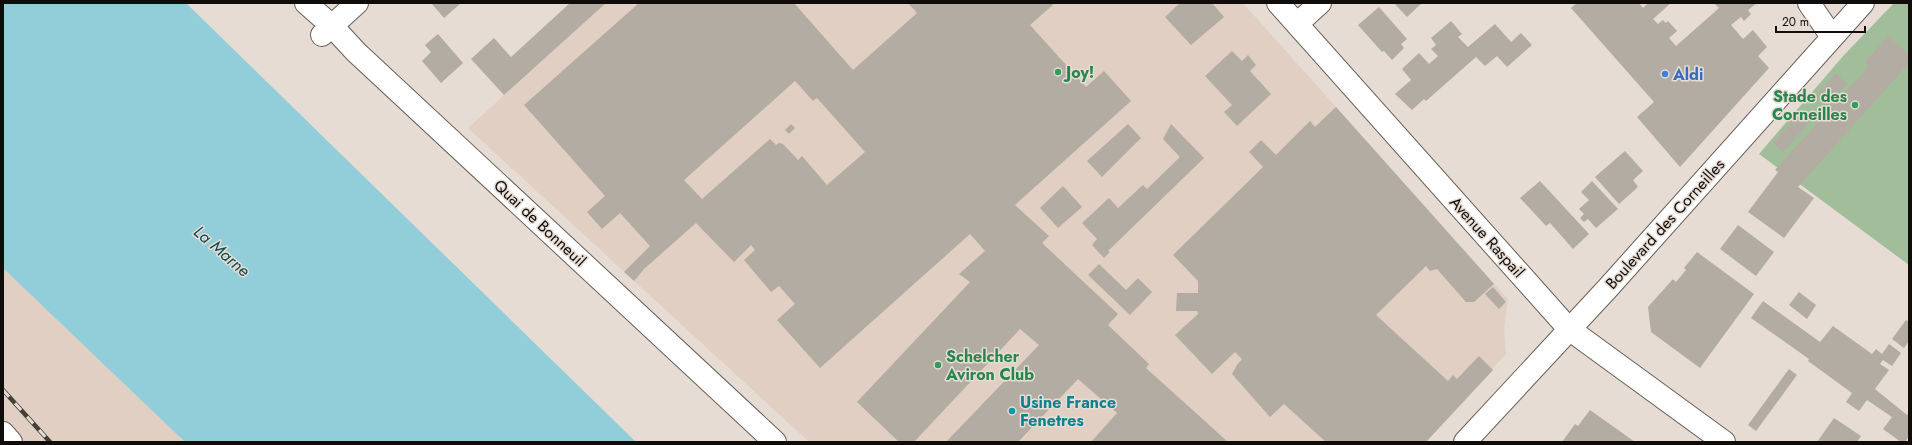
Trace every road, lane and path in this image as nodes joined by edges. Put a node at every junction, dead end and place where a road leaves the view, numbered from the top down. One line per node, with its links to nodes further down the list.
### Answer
1 (306, 3): 8 (street, Quai de Bonneuil)
2 (357, 3): 8 (street)
3 (1278, 3): 7 (street, Avenue Raspail)
4 (1320, 3): 7 (street)
5 (1809, 3): 9 (street)
6 (1863, 3): 9 (street, Boulevard des Corneilles)
7 (1297, 24): 10 (street, Avenue Raspail)
8 (327, 30): 13 (street, Quai de Bonneuil)
9 (1832, 37): 10 (street, Boulevard des Corneilles)
10 (1569, 329): 14 (street, Boulevard des Corneilles); 15 (street, Avenue Raspail)
11 (3, 433): 12 (street)
12 (11, 442)
13 (775, 442)
14 (1465, 442)
15 (1724, 442)

